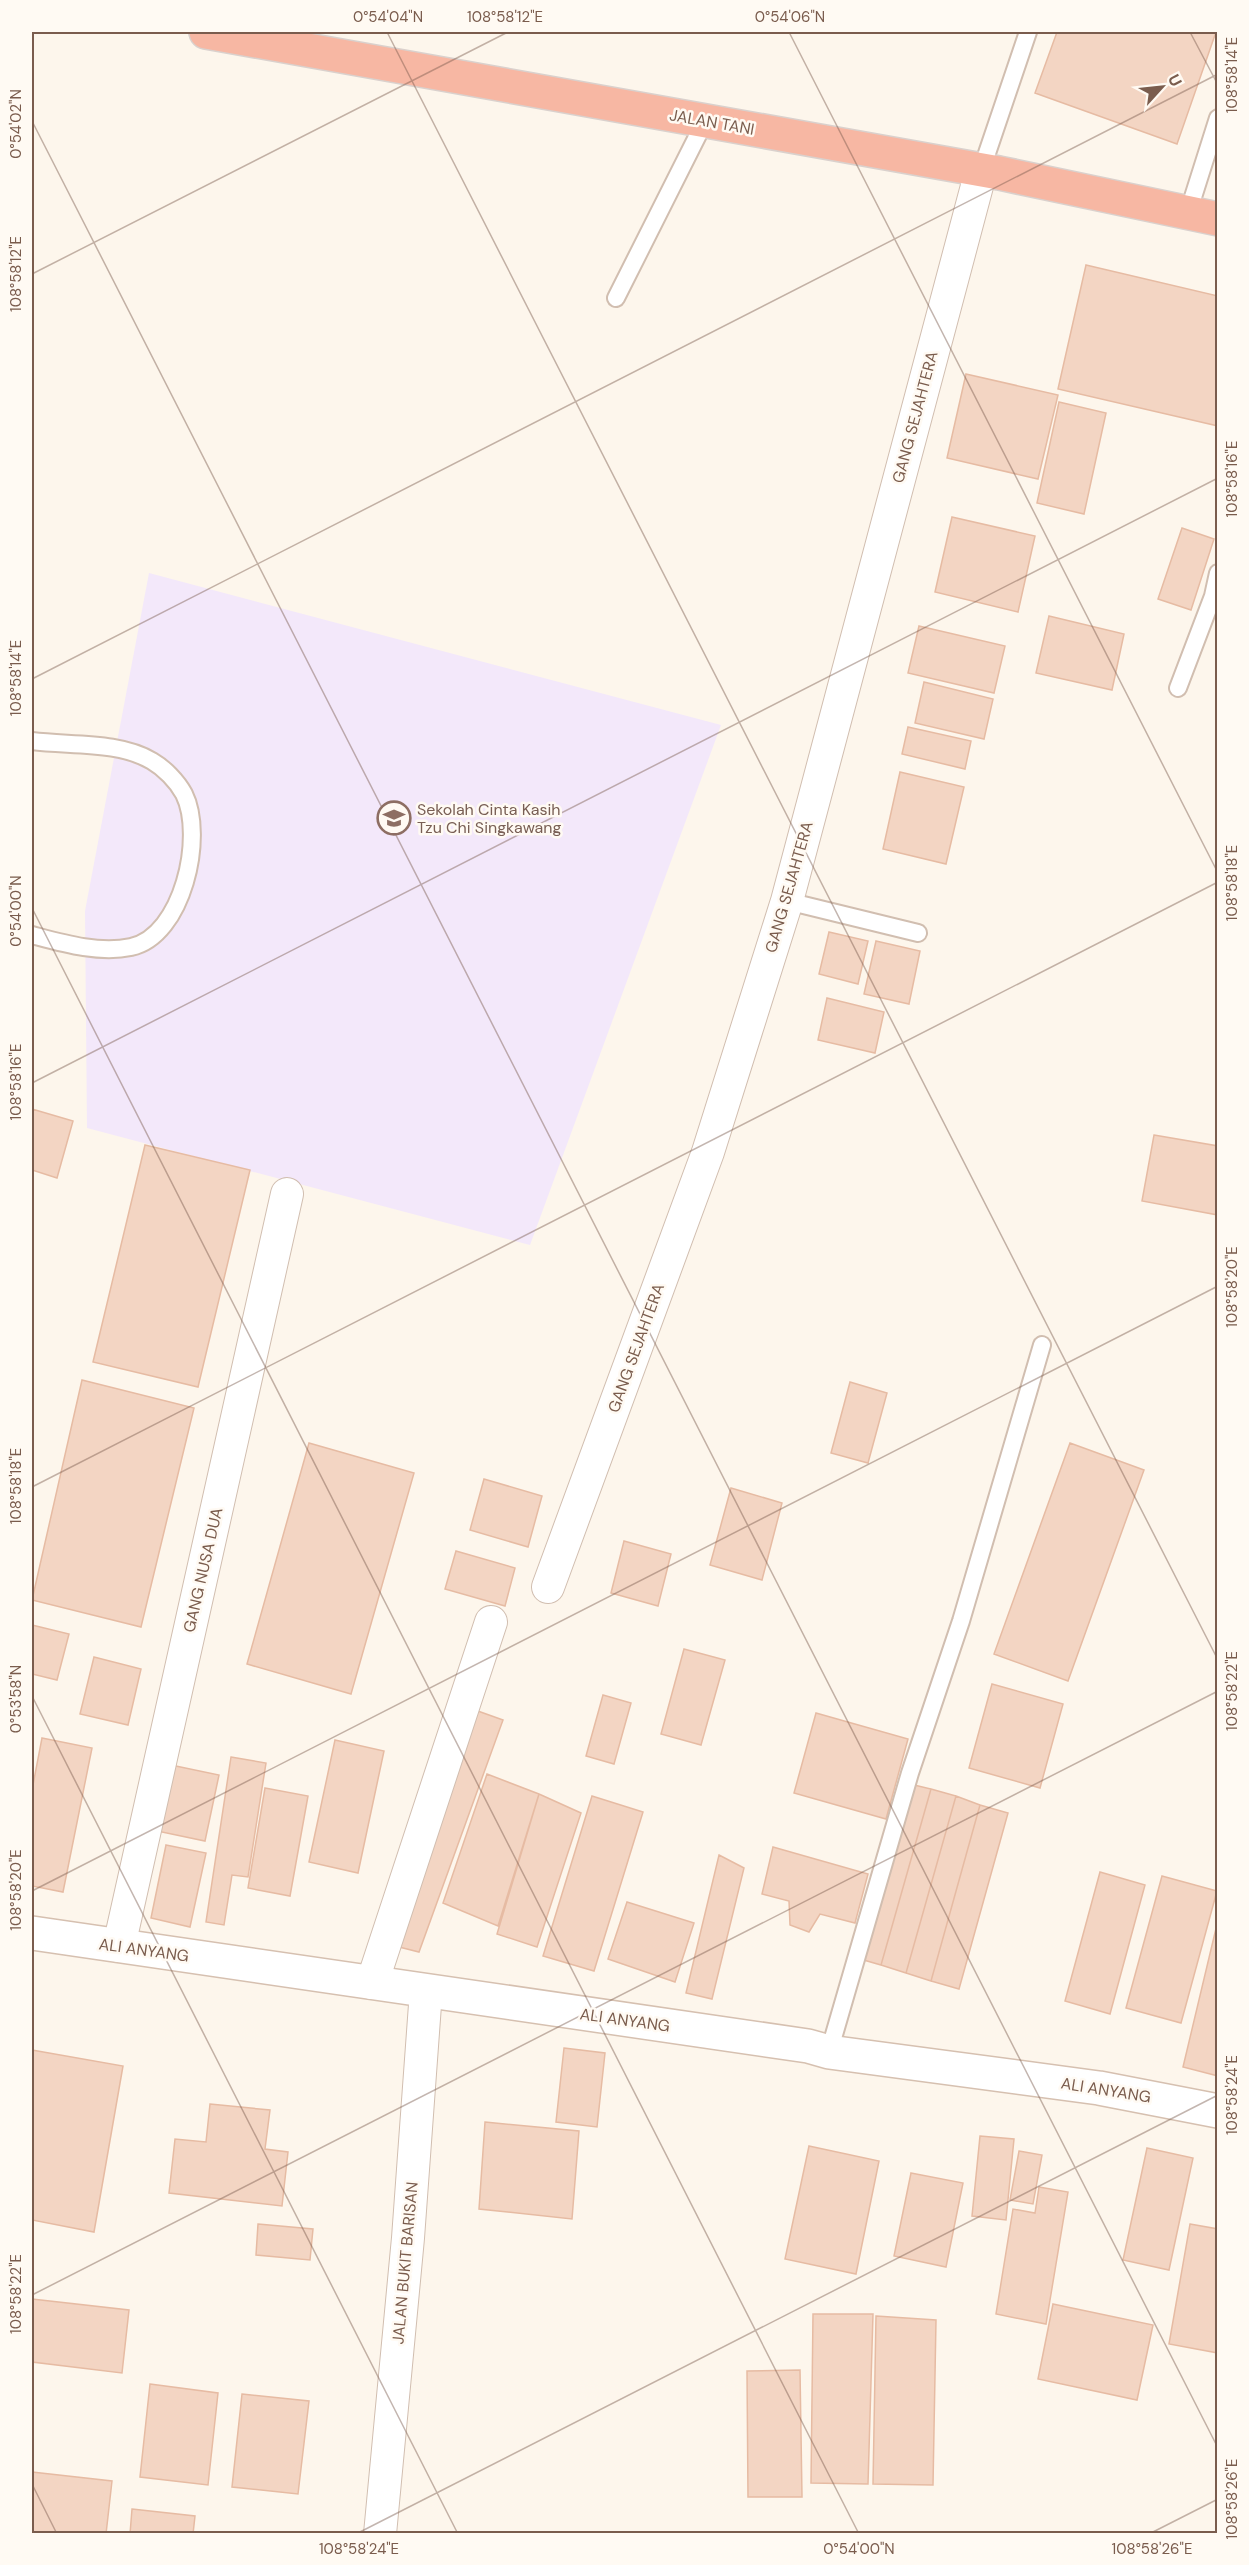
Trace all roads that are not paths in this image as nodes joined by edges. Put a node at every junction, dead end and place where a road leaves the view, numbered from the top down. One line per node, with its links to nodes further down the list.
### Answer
1 (206, 32): 4 (highway, JALAN TANI)
2 (1028, 32): 5 (lane)
3 (1218, 118): 6 (lane)
4 (705, 121): 5 (highway, JALAN TANI); 7 (lane)
5 (981, 171): 6 (highway, JALAN TANI); 11 (street, GANG SEJAHTERA)
6 (1203, 216)
7 (615, 298)
8 (1218, 573): 9 (lane)
9 (1178, 688)
10 (32, 741): 13 (lane)
11 (787, 901): 12 (lane); 16 (street, GANG SEJAHTERA)
12 (918, 933)
13 (32, 935)
14 (287, 1194): 19 (street, GANG NUSA DUA)
15 (1042, 1345): 22 (lane)
16 (548, 1587)
17 (491, 1622): 20 (street)
18 (32, 1932): 19 (street, ALI ANYANG)
19 (119, 1946): 20 (street, ALI ANYANG)
20 (372, 1983): 21 (street, ALI ANYANG)
21 (426, 1991): 22 (street, ALI ANYANG); 24 (street, JALAN BUKIT BARISAN)
22 (829, 2052): 23 (street, ALI ANYANG)
23 (1218, 2111)
24 (380, 2534)

